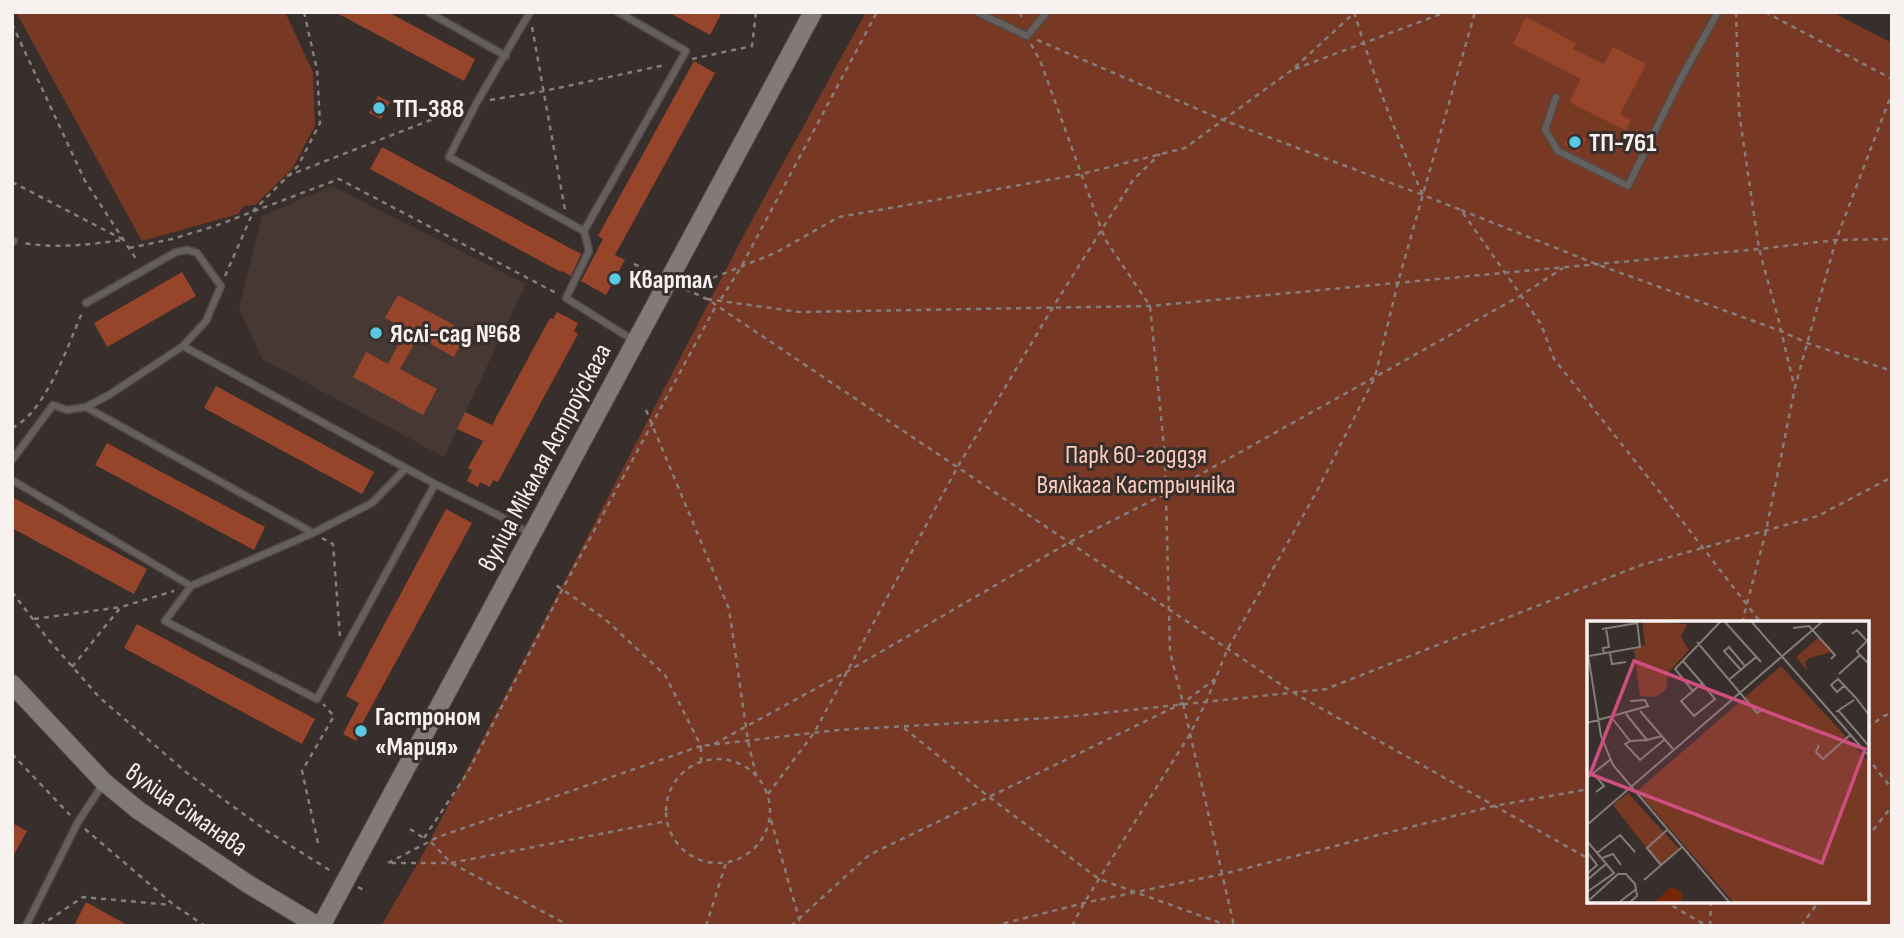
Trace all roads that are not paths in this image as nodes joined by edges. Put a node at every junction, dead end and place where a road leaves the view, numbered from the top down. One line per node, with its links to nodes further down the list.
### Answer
1 (428, 12): 8 (lane)
2 (618, 12): 10 (lane)
3 (813, 12): 12 (main road, вуліца Мікалая Астроўскага)
4 (977, 12): 5 (lane)
5 (1047, 12)
6 (1718, 12): 9 (lane)
7 (530, 13): 8 (lane)
8 (506, 56): 10 (lane)
9 (1556, 97)
10 (584, 231): 12 (lane)
11 (86, 303): 13 (lane)
12 (636, 342): 20 (main road, вуліца Мікалая Астроўскага)
13 (183, 346): 14 (lane); 16 (lane)
14 (86, 407): 15 (lane); 19 (lane)
15 (12, 460)
16 (406, 468): 18 (lane); 19 (lane)
17 (12, 480): 21 (lane)
18 (435, 484): 20 (lane); 21 (lane)
19 (313, 533): 21 (lane)
20 (532, 535): 25 (main road, вуліца Мікалая Астроўскага)
21 (191, 586)
22 (12, 684): 23 (main road, вуліца Сіманава)
23 (104, 782): 24 (lane); 25 (main road, вуліца Сіманава)
24 (26, 926)
25 (319, 926)

